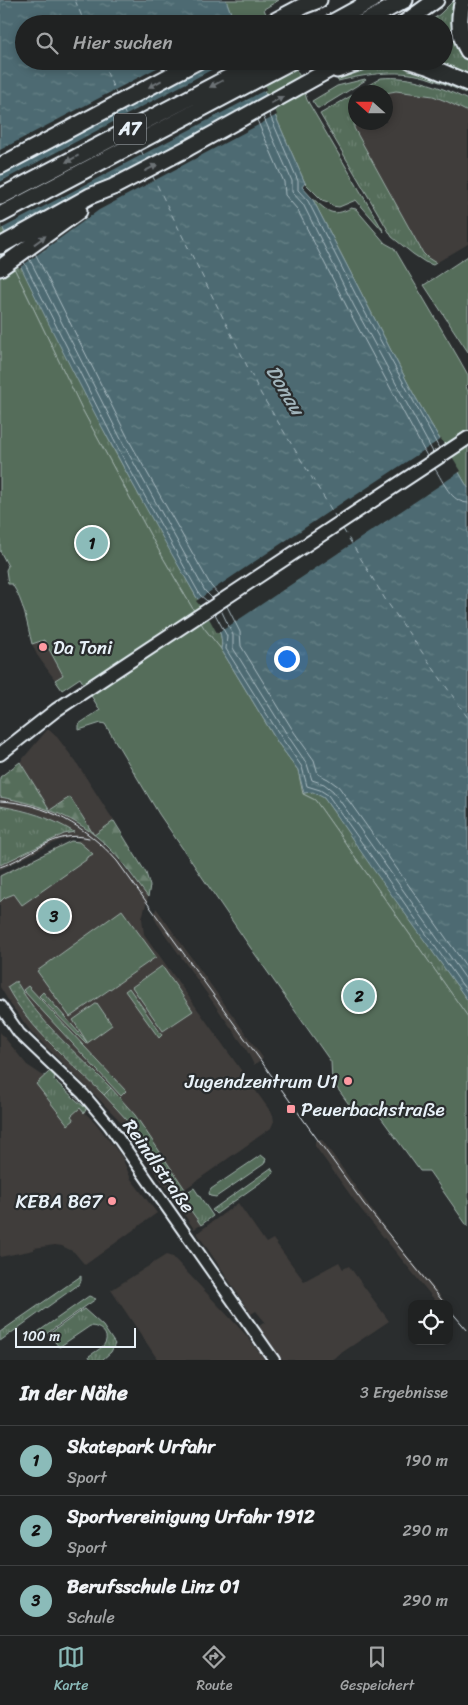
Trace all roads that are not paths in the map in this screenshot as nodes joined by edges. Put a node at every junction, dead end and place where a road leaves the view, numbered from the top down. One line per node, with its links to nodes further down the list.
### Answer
1 (319, 0): 6 (highway)
2 (373, 0): 8 (highway)
3 (406, 0): 9 (highway)
4 (436, 0): 10 (highway)
5 (463, 0): 11 (highway)
6 (307, 3): 7 (highway)
7 (285, 15)
8 (346, 15)
9 (378, 15)
10 (415, 15)
11 (468, 52)
12 (181, 70): 20 (highway, one-way to 20)
13 (243, 70): 22 (highway, A7, one-way to 22)
14 (277, 70): 23 (highway, A7)
15 (329, 70): 18 (highway)
16 (337, 70): 18 (highway)
17 (439, 70): 19 (highway)
18 (308, 83): 21 (highway, one-way to 18)
19 (468, 83)
20 (0, 166)
21 (113, 187): 24 (highway); 25 (highway, one-way to 21)
22 (0, 197)
23 (0, 215)
24 (0, 246)
25 (0, 268)
26 (468, 438): 27 (main road)
27 (0, 754)
28 (0, 1006): 29 (street, Reindlstraße)
29 (274, 1360)

